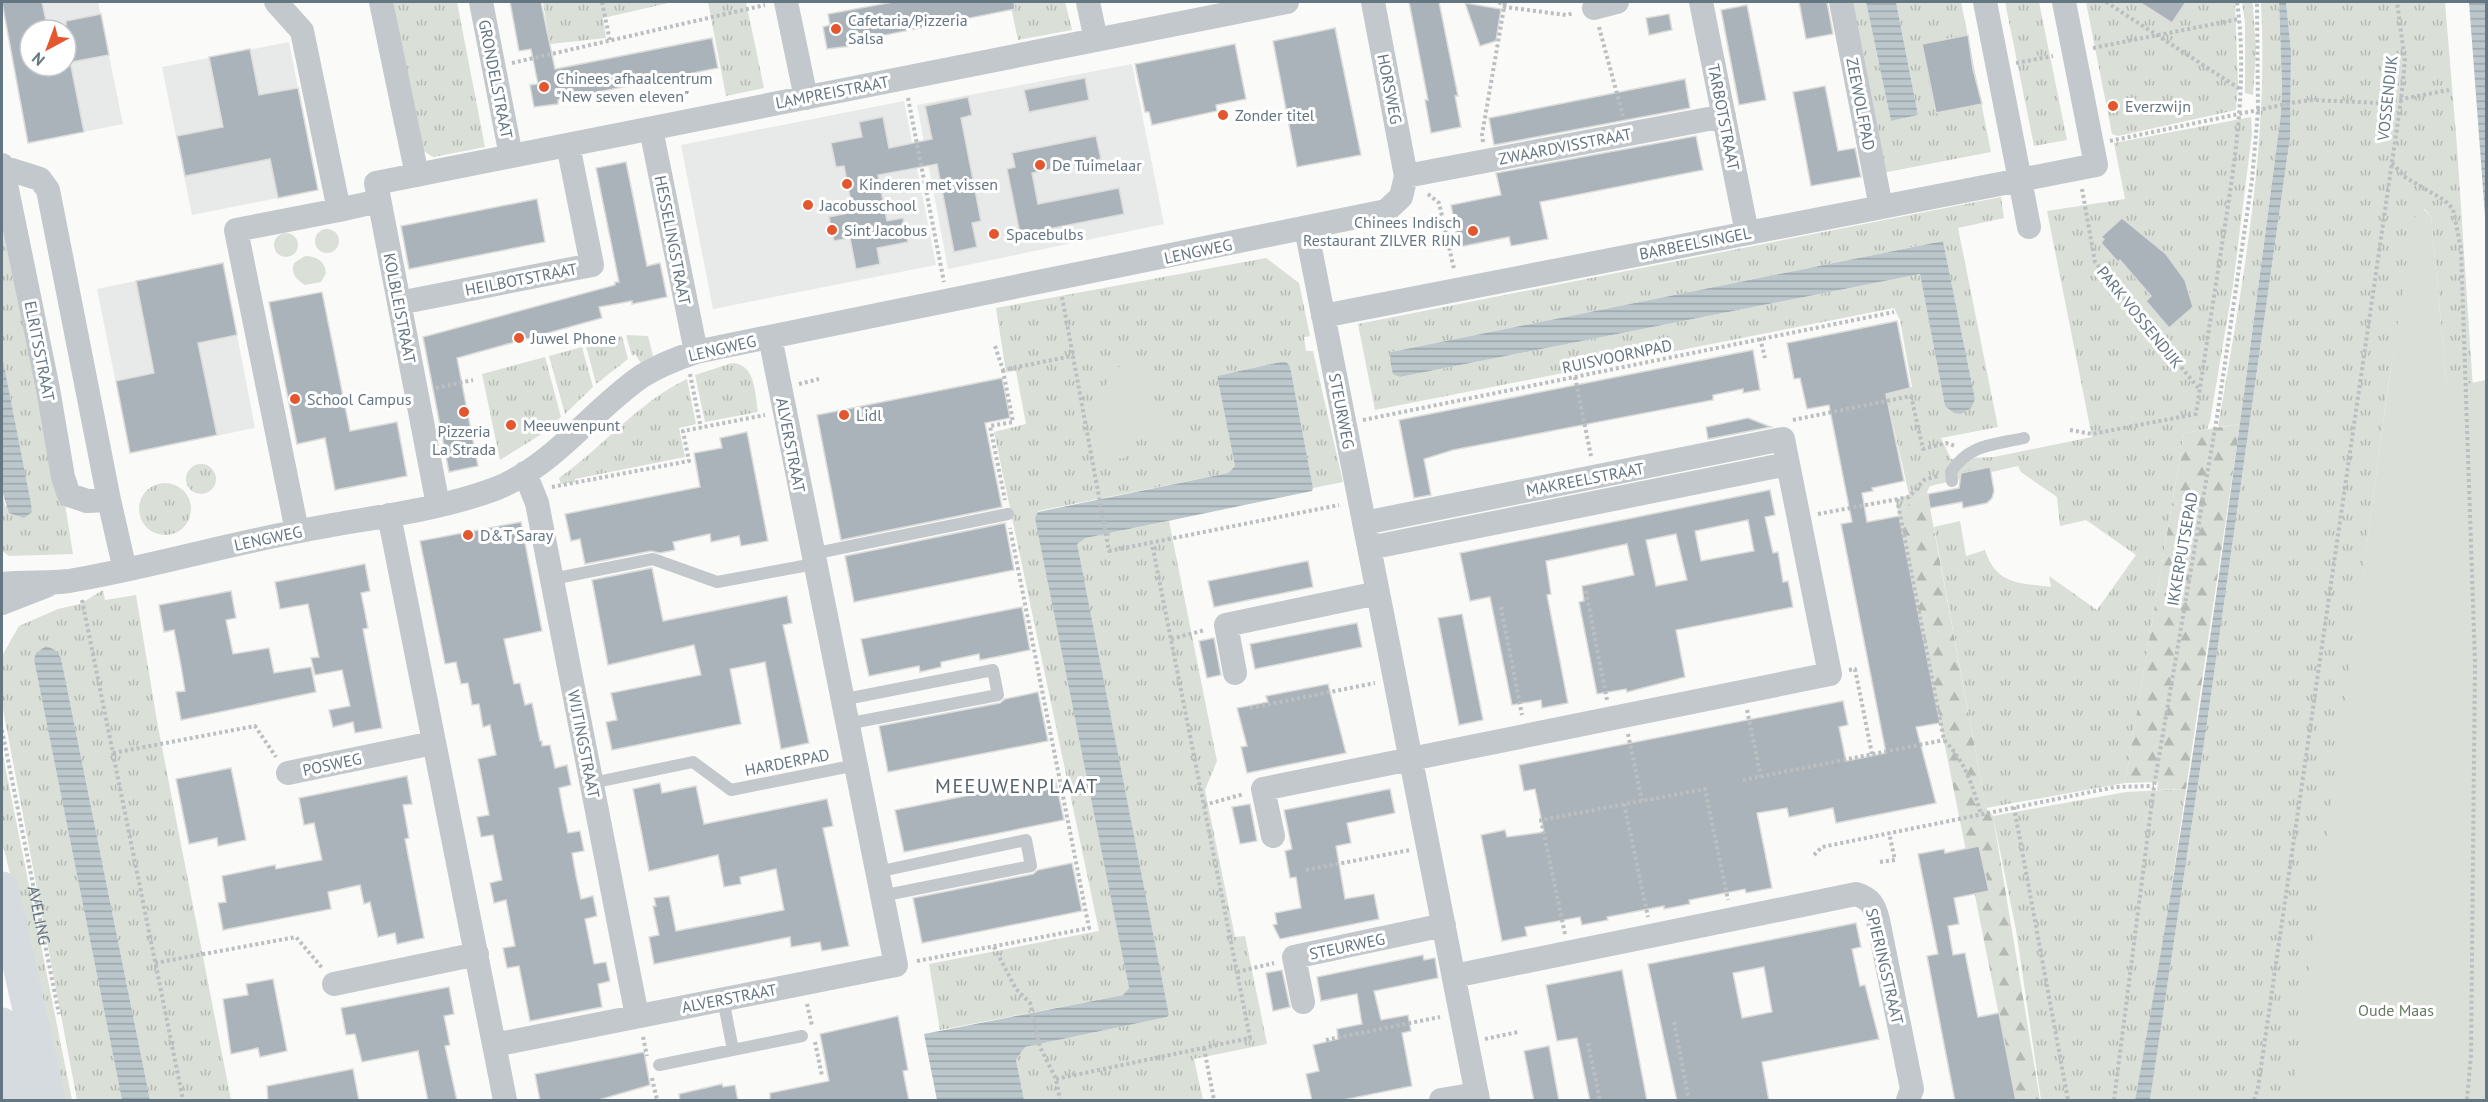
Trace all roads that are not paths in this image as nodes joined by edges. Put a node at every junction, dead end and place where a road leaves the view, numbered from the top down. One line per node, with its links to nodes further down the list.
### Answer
1 (276, 2): 26 (street)
2 (381, 2): 21 (street)
3 (481, 2): 19 (street, GRONDELSTRAAT)
4 (1088, 2): 14 (street)
5 (1287, 2): 14 (street, LAMPREISTRAAT)
6 (1373, 2): 22 (street, HORSWEG)
7 (1617, 2): 13 (street)
8 (1701, 2): 16 (street, TARBOTSTRAAT)
9 (1841, 2): 25 (street, ZEEWOLFPAD)
10 (1985, 2): 23 (street)
11 (2064, 2): 23 (street)
12 (777, 3): 15 (street)
13 (1594, 8)
14 (1096, 40): 15 (street, LAMPREISTRAAT)
15 (806, 98): 17 (street, LAMPREISTRAAT)
16 (1724, 116): 22 (street, ZWAARDVISSTRAAT); 29 (street, TARBOTSTRAAT)
17 (651, 129): 18 (street, LAMPREISTRAAT); 33 (street, HESSELINGSTRAAT)
18 (568, 145): 19 (street, LAMPREISTRAAT); 30 (street, HEILBOTSTRAAT)
19 (511, 156): 21 (street, LAMPREISTRAAT)
20 (2, 166): 38 (street, ELRITSSTRAAT); 38 (street, ELRITSSTRAAT)
21 (417, 175): 24 (street, LAMPREISTRAAT)
22 (1407, 176): 28 (street, LENGWEG)
23 (2020, 180): 25 (street, BARBEELSINGEL); 27 (street)
24 (378, 192): 26 (street, LAMPREISTRAAT); 30 (street, KOLBLEISTRAAT)
25 (1881, 207): 29 (street, BARBEELSINGEL)
26 (339, 210): 43 (street, LAMPREISTRAAT)
27 (2029, 227)
28 (1306, 228): 31 (street, STEURWEG); 32 (street, LENGWEG)
29 (1747, 233): 31 (street, BARBEELSINGEL)
30 (399, 303): 39 (street, KOLBLEISTRAAT)
31 (1323, 316): 40 (street, STEURWEG)
32 (770, 337): 33 (street, LENGWEG); 45 (street, ALVERSTRAAT)
33 (693, 362): 36 (street, LENGWEG)
34 (2025, 438): 37 (lane)
35 (1788, 464): 40 (street, MAKREELSTRAAT); 44 (street, MAKREELSTRAAT); 56 (street)
36 (525, 473): 39 (street, LENGWEG); 47 (street, WIJTINGSTRAAT)
37 (1951, 477)
38 (109, 500): 46 (street, ELRITSSTRAAT)
39 (438, 505): 41 (street, LENGWEG)
40 (1362, 512): 44 (street, STEURWEG)
41 (389, 514): 43 (street, LENGWEG); 55 (street)
42 (1008, 514): 45 (lane)
43 (297, 531): 46 (street, LENGWEG)
44 (1369, 548): 50 (street, STEURWEG)
45 (813, 559): 47 (lane); 53 (street, ALVERSTRAAT)
46 (125, 570): 48 (street, LENGWEG)
47 (552, 579): 59 (street, WIJTINGSTRAAT)
48 (67, 580): 49 (street, LENGWEG); 51 (street, LENGWEG)
49 (2, 584)
50 (1378, 593): 52 (street); 56 (street, STEURWEG)
51 (2, 603)
52 (1235, 673)
53 (841, 700): 54 (street, ALVERSTRAAT); 54 (lane)
54 (846, 724): 57 (street, ALVERSTRAAT)
55 (433, 743): 58 (street, POSWEG); 65 (street)
56 (1411, 760): 60 (street); 64 (street, STEURWEG)
57 (856, 765): 59 (lane, HARDERPAD); 61 (street, ALVERSTRAAT)
58 (288, 773)
59 (592, 783): 70 (street, WIJTINGSTRAAT)
60 (1273, 836)
61 (877, 872): 63 (street, ALVERSTRAAT); 63 (lane)
62 (2, 888): 78 (main road, AVELING)
63 (880, 896): 68 (street, ALVERSTRAAT)
64 (1444, 926): 66 (street, STEURWEG); 69 (street, STEURWEG)
65 (477, 954): 67 (street); 73 (street)
66 (1454, 976): 76 (street, STEURWEG); 81 (street, SPIERINGSTRAAT)
67 (334, 984)
68 (723, 999): 70 (street, ALVERSTRAAT); 74 (lane)
69 (1303, 1002)
70 (637, 1016): 73 (street, ALVERSTRAAT)
71 (2, 1024): 77 (main road)
72 (802, 1036): 74 (lane)
73 (494, 1045): 79 (street)
74 (733, 1050): 75 (lane)
75 (659, 1065)
76 (1478, 1097): 80 (street, STEURWEG)
77 (17, 1101)
78 (49, 1101)
79 (505, 1101)
80 (1441, 1101)
81 (1908, 1101)

